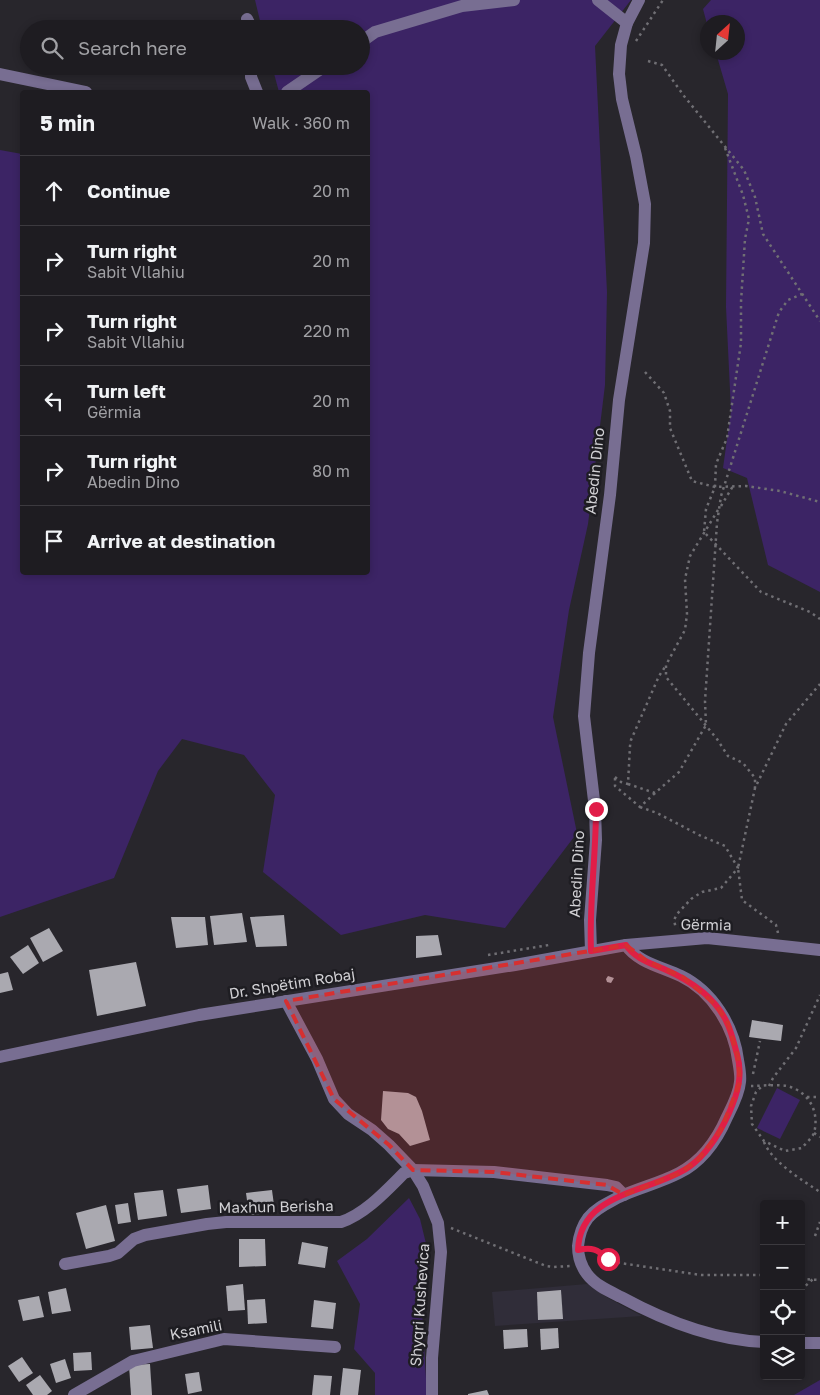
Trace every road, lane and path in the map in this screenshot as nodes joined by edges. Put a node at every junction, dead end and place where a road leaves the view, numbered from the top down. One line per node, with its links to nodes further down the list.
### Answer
1 (514, 0): 5 (street)
2 (598, 0): 4 (street)
3 (639, 0): 4 (street, Abedin Dino)
4 (627, 23): 37 (street, Abedin Dino)
5 (370, 36)
6 (648, 62): 13 (path)
7 (0, 74): 10 (street)
8 (251, 75): 11 (street)
9 (312, 75): 12 (street)
10 (76, 90)
11 (256, 90)
12 (291, 90)
13 (725, 148): 14 (path); 19 (path)
14 (802, 294): 15 (path); 17 (path)
15 (820, 321)
16 (645, 372): 19 (path)
17 (724, 486): 18 (path); 19 (path); 21 (path)
18 (733, 486): 20 (path); 21 (path)
19 (715, 487): 22 (path)
20 (820, 502)
21 (719, 508): 22 (path); 23 (path)
22 (704, 532): 23 (path); 25 (path)
23 (715, 544): 24 (path); 27 (path)
24 (820, 620)
25 (666, 665): 27 (path); 28 (path)
26 (820, 684): 29 (path)
27 (706, 725): 29 (path); 30 (path)
28 (628, 784): 30 (path); 31 (path)
29 (755, 788): 32 (path)
30 (655, 793): 31 (path)
31 (640, 807): 32 (path)
32 (738, 868): 33 (path); 35 (path)
33 (674, 940): 34 (street, Gërmia); 35 (street, Gërmia)
34 (626, 945): 37 (street, Gërmia); 42 (street)
35 (781, 945): 36 (street, Gërmia)
36 (820, 950)
37 (591, 951): 39 (street, Dr. Shpëtim Robaj)
38 (820, 995): 44 (path)
39 (286, 1001): 41 (street, Dr. Shpëtim Robaj); 50 (street, Shyqri Kushevica)
40 (760, 1041): 42 (path)
41 (0, 1057)
42 (746, 1079): 43 (path); 52 (street)
43 (762, 1086): 44 (path); 49 (path)
44 (769, 1086): 45 (path)
45 (807, 1097): 46 (path); 47 (path)
46 (820, 1097)
47 (814, 1134): 48 (path); 49 (path)
48 (820, 1137)
49 (764, 1141): 51 (path)
50 (413, 1170): 52 (street); 54 (street, Shyqri Kushevica); 57 (street, Maxhun Berisha)
51 (820, 1192)
52 (624, 1195): 56 (street)
53 (820, 1222): 55 (path)
54 (438, 1223): 58 (path); 69 (street, Shyqri Kushevica)
55 (815, 1236)
56 (578, 1250): 58 (street); 59 (path)
57 (64, 1264)
58 (581, 1265): 64 (street)
59 (760, 1275)
60 (805, 1279): 61 (path)
61 (813, 1280): 62 (path); 63 (path)
62 (820, 1280)
63 (805, 1287)
64 (760, 1342)
65 (805, 1343): 66 (street)
66 (820, 1343)
67 (335, 1347): 68 (street, Ksamili)
68 (74, 1395)
69 (432, 1395)

